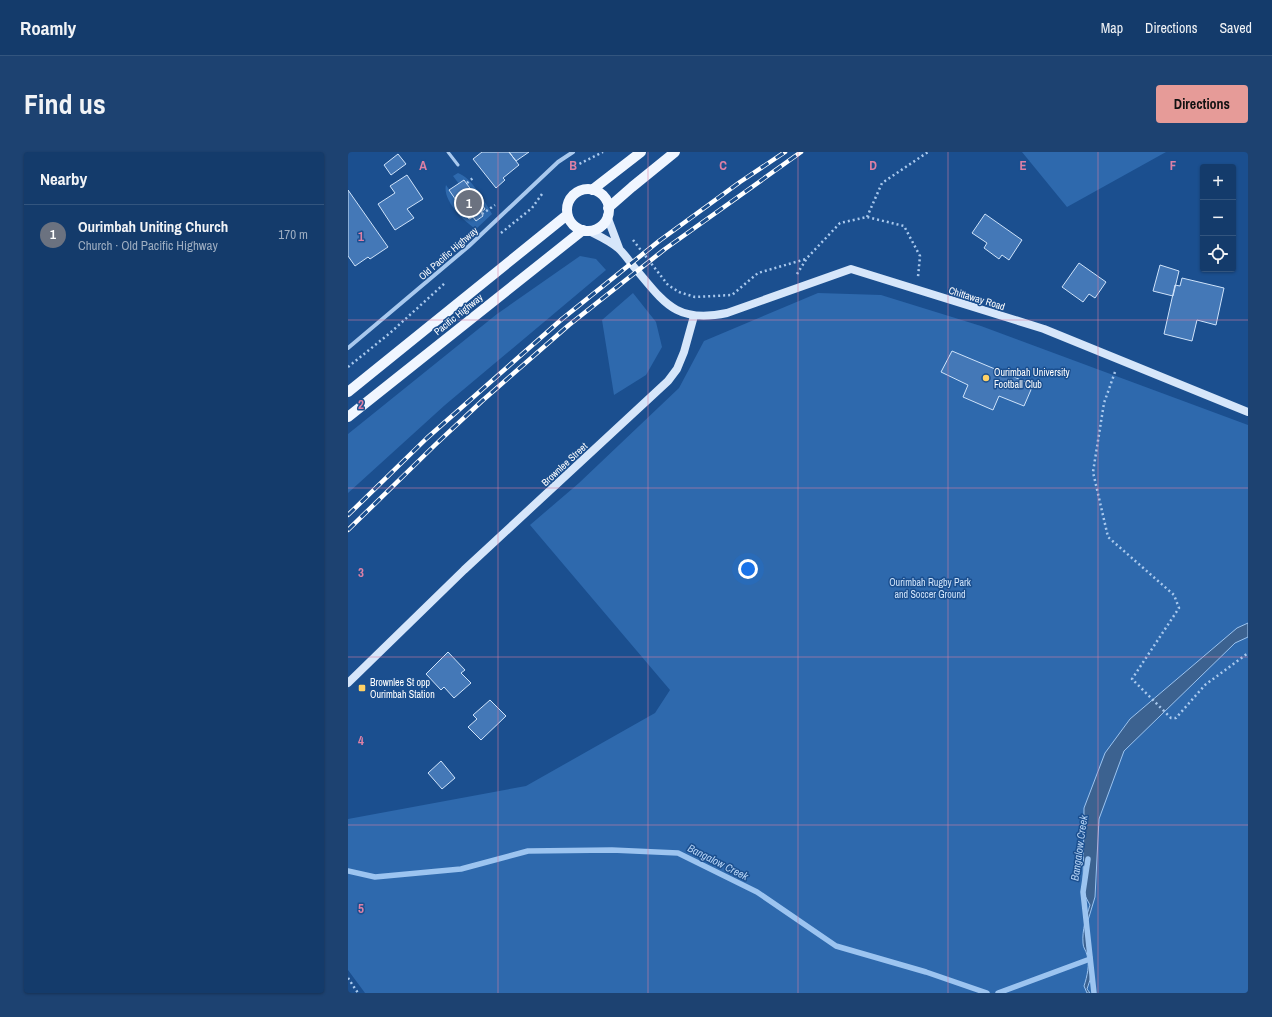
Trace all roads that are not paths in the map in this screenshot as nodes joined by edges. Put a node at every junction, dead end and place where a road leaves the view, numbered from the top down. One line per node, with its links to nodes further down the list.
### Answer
1 (448, 152): 5 (lane)
2 (574, 152): 12 (street, Old Pacific Highway)
3 (641, 152): 6 (main road)
4 (675, 152): 7 (main road)
5 (458, 165)
6 (592, 190): 7 (main road); 8 (main road)
7 (608, 212): 9 (main road); 10 (main road)
8 (567, 215): 9 (main road); 13 (main road, Pacific Highway)
9 (586, 231): 10 (main road); 15 (main road, Pacific Highway)
10 (618, 248): 11 (main road)
11 (694, 316): 14 (main road, Chittaway Road); 16 (main road, Brownlee Street)
12 (348, 348)
13 (348, 392)
14 (1248, 412)
15 (348, 417)
16 (348, 683)

